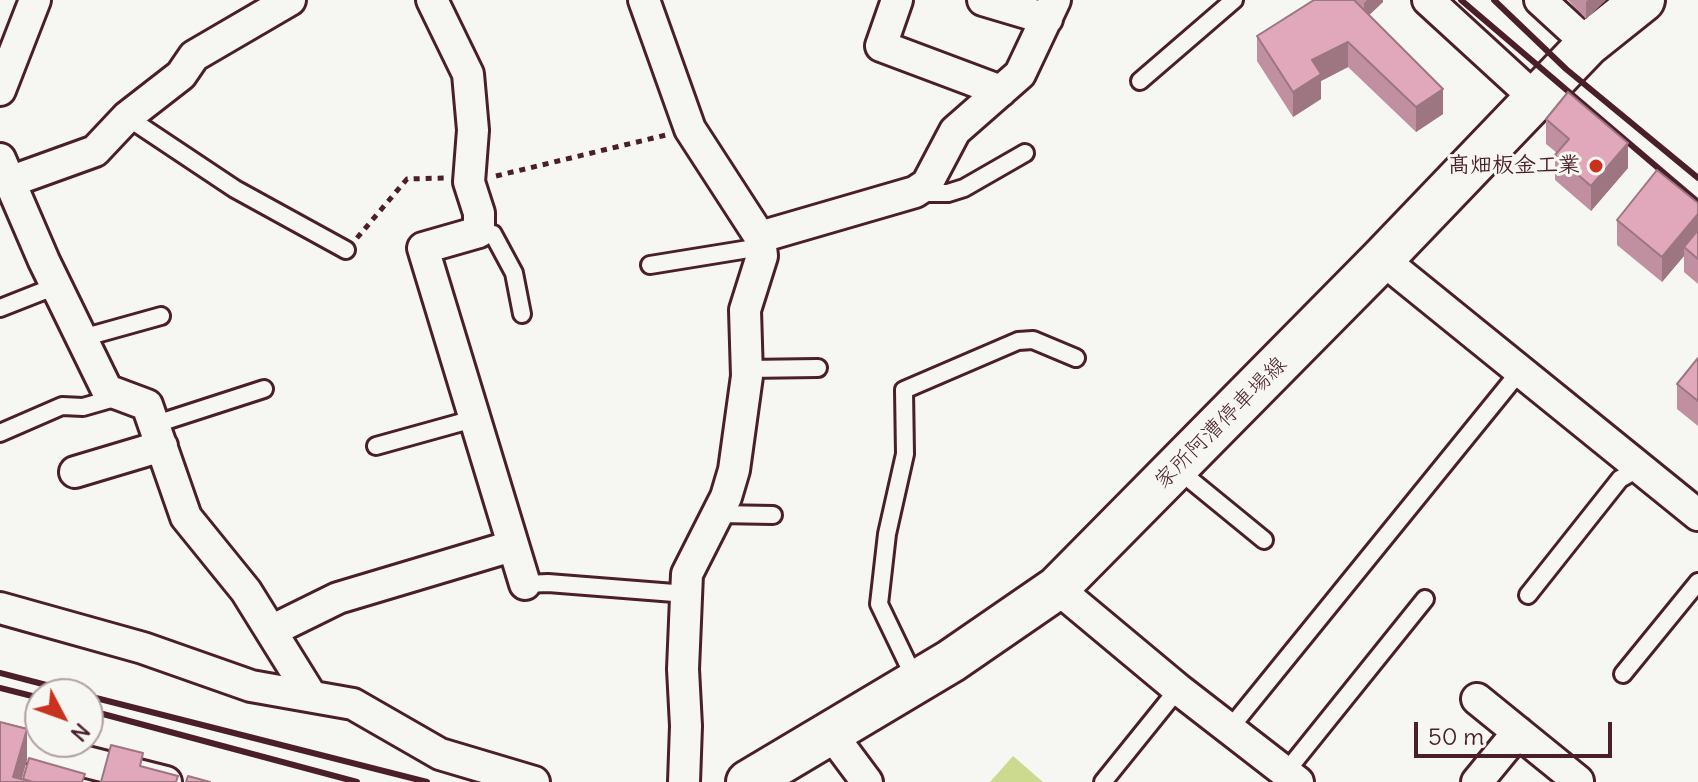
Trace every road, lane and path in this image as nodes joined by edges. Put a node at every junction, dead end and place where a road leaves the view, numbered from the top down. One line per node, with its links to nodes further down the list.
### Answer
1 (35, 0): 14 (street)
2 (290, 0): 17 (street)
3 (432, 0): 21 (street)
4 (644, 0): 18 (street)
5 (897, 0): 15 (street)
6 (983, 0): 11 (street)
7 (1234, 0): 13 (lane)
8 (1428, 0): 16 (street)
9 (1540, 0): 12 (street)
10 (1643, 0): 12 (main road, 家所阿漕停車場線)
11 (1051, 9): 15 (street)
12 (1588, 44): 16 (main road, 家所阿漕停車場線)
13 (1140, 81)
14 (0, 90)
15 (1001, 91): 22 (street)
16 (1536, 99): 26 (main road, 家所阿漕停車場線)
17 (127, 117): 20 (street); 25 (lane)
18 (690, 129): 21 (path); 24 (street)
19 (1025, 153): 22 (lane)
20 (5, 170): 28 (street)
21 (469, 180): 23 (street); 25 (path)
22 (915, 192): 24 (street)
23 (479, 232): 30 (lane); 39 (street)
24 (760, 242): 27 (lane); 35 (street)
25 (346, 250)
26 (1382, 259): 36 (street); 43 (main road, 家所阿漕停車場線)
27 (650, 265)
28 (56, 286): 29 (lane); 32 (street)
29 (0, 308)
30 (522, 314)
31 (161, 316): 32 (lane)
32 (82, 338): 38 (street)
33 (1076, 358): 60 (lane)
34 (818, 368): 35 (lane)
35 (747, 369): 46 (street)
36 (1520, 371): 44 (street); 64 (lane)
37 (264, 389): 41 (lane)
38 (124, 396): 40 (lane); 41 (street)
39 (477, 418): 42 (lane); 50 (street)
40 (0, 433)
41 (159, 435): 45 (street); 58 (street)
42 (376, 446)
43 (1176, 468): 49 (lane); 53 (main road, 家所阿漕停車場線)
44 (1639, 468): 48 (street); 55 (lane)
45 (75, 472)
46 (718, 514): 47 (lane); 54 (street)
47 (773, 515)
48 (1698, 515)
49 (1264, 540)
50 (512, 546): 52 (street); 58 (street)
51 (1698, 582): 59 (lane)
52 (525, 584): 54 (lane)
53 (1057, 588): 60 (main road, 家所阿漕停車場線); 61 (street)
54 (687, 594): 72 (street)
55 (1528, 595)
56 (1425, 599): 68 (lane)
57 (0, 608): 62 (street)
58 (271, 631): 62 (street)
59 (1623, 674)
60 (917, 682): 66 (main road, 家所阿漕停車場線)
61 (1178, 689): 64 (street); 75 (lane)
62 (310, 694): 71 (street)
63 (1477, 699): 65 (street)
64 (1231, 727): 68 (street)
65 (1518, 732): 69 (street); 76 (street)
66 (832, 735): 73 (main road, 家所阿漕停車場線); 74 (street)
67 (0, 740): 70 (street)
68 (1287, 779)
69 (1578, 781)
70 (166, 782)
71 (534, 782)
72 (684, 782)
73 (748, 782)
74 (867, 782)
75 (1103, 782)
76 (1477, 782)

